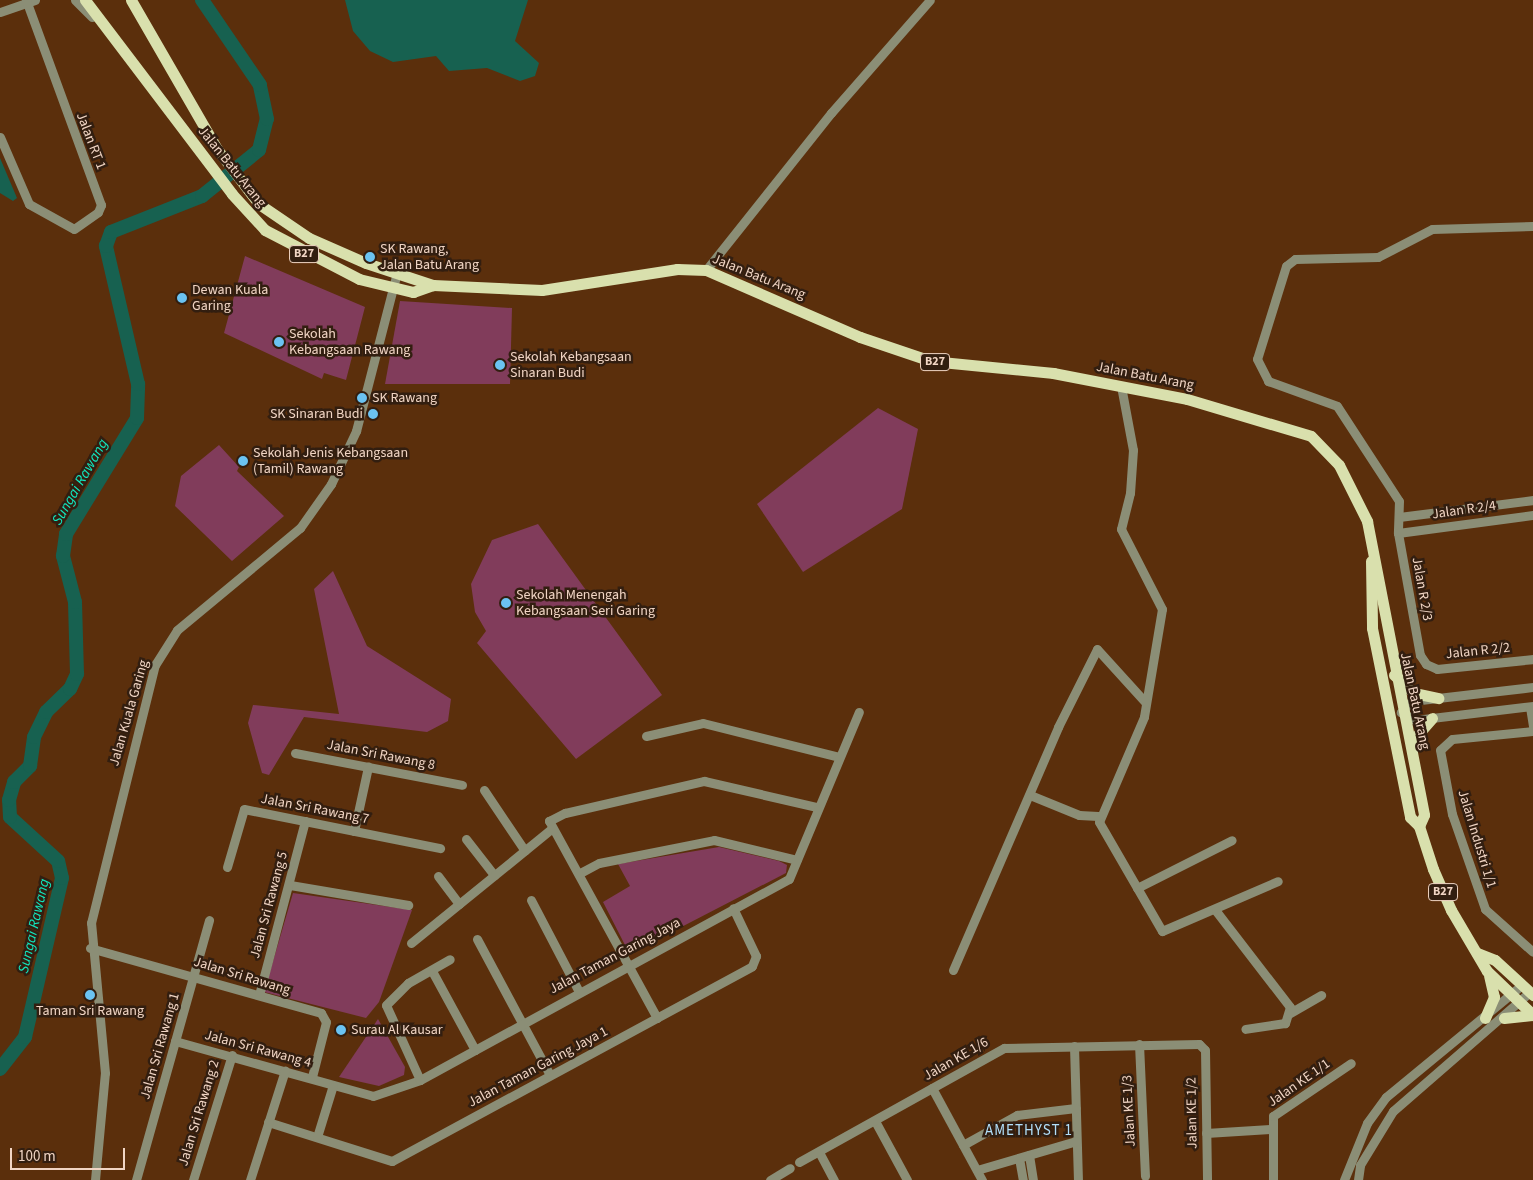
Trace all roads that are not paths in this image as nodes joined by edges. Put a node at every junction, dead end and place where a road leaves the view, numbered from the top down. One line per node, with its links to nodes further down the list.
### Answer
1 (75, 0): 7 (street)
2 (85, 0): 7 (main road, Jalan Batu Arang / B27)
3 (131, 0): 11 (main road, Jalan Batu Arang / B27)
4 (930, 0): 10 (street)
5 (29, 1): 6 (street); 8 (street, Jalan RT 1)
6 (0, 12)
7 (135, 66): 13 (main road, Jalan Batu Arang / B27)
8 (0, 137)
9 (1533, 226): 17 (street, Jalan R 2/3)
10 (706, 270): 12 (main road, Jalan Batu Arang / B27); 14 (main road, Jalan Batu Arang / B27)
11 (397, 272): 12 (main road, Jalan Batu Arang / B27); 13 (street, Jalan Kuala Garing)
12 (433, 285): 13 (main road, Jalan Batu Arang / B27)
13 (391, 290): 67 (street, Jalan Kuala Garing)
14 (1121, 386): 19 (main road, Jalan Batu Arang / B27); 26 (street)
15 (1533, 500): 17 (street)
16 (1533, 515): 18 (street, Jalan R 2/4)
17 (1399, 517): 18 (street, Jalan R 2/3)
18 (1398, 533): 21 (street, Jalan R 2/3)
19 (1372, 554): 22 (main road, Jalan Batu Arang / B27); 24 (main road)
20 (1533, 658): 21 (street, Jalan R 2/2)
21 (1426, 664)
22 (1394, 675): 25 (main road); 29 (main road, Jalan Batu Arang / B27)
23 (1533, 687): 25 (street)
24 (1384, 697): 29 (main road); 32 (main road)
25 (1438, 698): 29 (street)
26 (1145, 702): 40 (street); 42 (street)
27 (1532, 706): 30 (street); 31 (street)
28 (859, 712): 36 (street, Jalan Taman Garing Jaya)
29 (1401, 712): 30 (street); 32 (main road); 35 (main road, Jalan Batu Arang / B27)
30 (1432, 718): 35 (main road)
31 (1533, 729): 68 (street, Jalan Industri 1/1)
32 (1391, 733): 44 (main road)
33 (646, 736): 36 (street)
34 (295, 753): 37 (street, Jalan Sri Rawang 8)
35 (1411, 755): 44 (main road, Jalan Batu Arang / B27)
36 (838, 757): 41 (street, Jalan Taman Garing Jaya)
37 (368, 767): 38 (street, Jalan Sri Rawang 8); 46 (street)
38 (462, 785)
39 (484, 790): 50 (street)
40 (1030, 795): 42 (street); 72 (street)
41 (816, 807): 45 (street); 51 (street, Jalan Taman Garing Jaya)
42 (1098, 816): 58 (street)
43 (305, 821): 46 (street, Jalan Sri Rawang 7); 52 (street, Jalan Sri Rawang 7); 57 (street, Jalan Sri Rawang 5)
44 (1419, 826): 69 (main road, Jalan Batu Arang / B27)
45 (550, 830): 50 (street); 53 (street)
46 (354, 831): 49 (street, Jalan Sri Rawang 7)
47 (466, 839): 54 (street)
48 (1232, 840): 58 (street)
49 (440, 848)
50 (524, 851): 54 (street)
51 (798, 860): 53 (street); 62 (street, Jalan Taman Garing Jaya)
52 (226, 867)
53 (580, 873): 71 (street)
54 (494, 875): 60 (street)
55 (438, 876): 60 (street)
56 (1278, 881): 63 (street)
57 (290, 885): 61 (street); 78 (street, Jalan Sri Rawang 5)
58 (1137, 888): 63 (street)
59 (530, 900): 76 (street)
60 (459, 904): 66 (street)
61 (408, 906)
62 (734, 908): 71 (street, Jalan Taman Garing Jaya); 83 (street, Jalan Taman Garing Jaya 1)
63 (1216, 911): 81 (street)
64 (209, 920): 75 (street, Jalan Sri Rawang 1)
65 (477, 939): 86 (street)
66 (411, 942)
67 (90, 948): 75 (street, Jalan Sri Rawang); 115 (street, Jalan Kuala Garing)
68 (1533, 952)
69 (1478, 953): 74 (main road, Jalan Batu Arang / B27); 77 (main road, Jalan Batu Arang / B27)
70 (450, 959): 73 (street)
71 (628, 963): 76 (street, Jalan Taman Garing Jaya); 83 (street)
72 (953, 970)
73 (432, 971): 92 (street); 98 (street)
74 (1487, 971): 80 (main road, Jalan Batu Arang / B27); 84 (main road)
75 (194, 975): 78 (street, Jalan Sri Rawang); 88 (street, Jalan Sri Rawang 1)
76 (578, 990): 86 (street, Jalan Taman Garing Jaya)
77 (1528, 991): 80 (street)
78 (259, 995): 97 (street, Jalan Sri Rawang)
79 (1321, 995): 81 (street)
80 (1516, 999): 82 (main road, Jalan Batu Arang / B27); 84 (street); 85 (street)
81 (1290, 1013): 87 (street)
82 (1533, 1015): 85 (main road)
83 (657, 1018): 96 (street, Jalan Taman Garing Jaya 1)
84 (1485, 1018): 128 (street)
85 (1504, 1018): 129 (street)
86 (523, 1022): 92 (street, Jalan Taman Garing Jaya); 96 (street)
87 (1245, 1028)
88 (176, 1041): 93 (street, Jalan Sri Rawang 4); 116 (street, Jalan Sri Rawang 1)
89 (1139, 1044): 90 (street, Jalan KE 1/6); 91 (street, Jalan KE 1/6); 114 (street, Jalan KE 1/3)
90 (1204, 1045): 105 (street, Jalan KE 1/2)
91 (1074, 1046): 100 (street, Jalan KE 1/6); 101 (street)
92 (475, 1050): 98 (street, Jalan Taman Garing Jaya)
93 (232, 1055): 95 (street, Jalan Sri Rawang 4); 117 (street, Jalan Sri Rawang 2)
94 (1351, 1064): 104 (street, Jalan KE 1/1)
95 (285, 1070): 97 (street, Jalan Sri Rawang 4); 103 (street)
96 (550, 1075): 106 (street, Jalan Taman Garing Jaya 1)
97 (312, 1077): 99 (street, Jalan Sri Rawang 4)
98 (420, 1080): 99 (street, Jalan Taman Garing Jaya)
99 (333, 1085): 106 (street)
100 (932, 1088): 102 (street, Jalan KE 1/6); 108 (street)
101 (1076, 1108): 107 (street); 108 (street)
102 (875, 1121): 109 (street, Jalan KE 1/6); 121 (street)
103 (268, 1122): 106 (street, Jalan Taman Garing Jaya 1); 118 (street)
104 (1270, 1129): 105 (street, Jalan KE 1/1); 127 (street, Jalan KE 1/1)
105 (1206, 1133): 126 (street, Jalan KE 1/2)
106 (317, 1137)
107 (1076, 1141): 110 (street); 125 (street)
108 (963, 1145): 113 (street)
109 (819, 1152): 111 (street, Jalan KE 1/6); 120 (street)
110 (1024, 1156): 113 (street); 123 (street); 124 (street)
111 (798, 1162)
112 (790, 1168): 119 (street)
113 (977, 1170): 122 (street)
114 (1145, 1176)
115 (95, 1180)
116 (136, 1180)
117 (193, 1180)
118 (250, 1180)
119 (770, 1180)
120 (834, 1180)
121 (907, 1180)
122 (982, 1180)
123 (1024, 1180)
124 (1033, 1180)
125 (1078, 1180)
126 (1207, 1180)
127 (1273, 1180)
128 (1344, 1180)
129 (1358, 1180)

